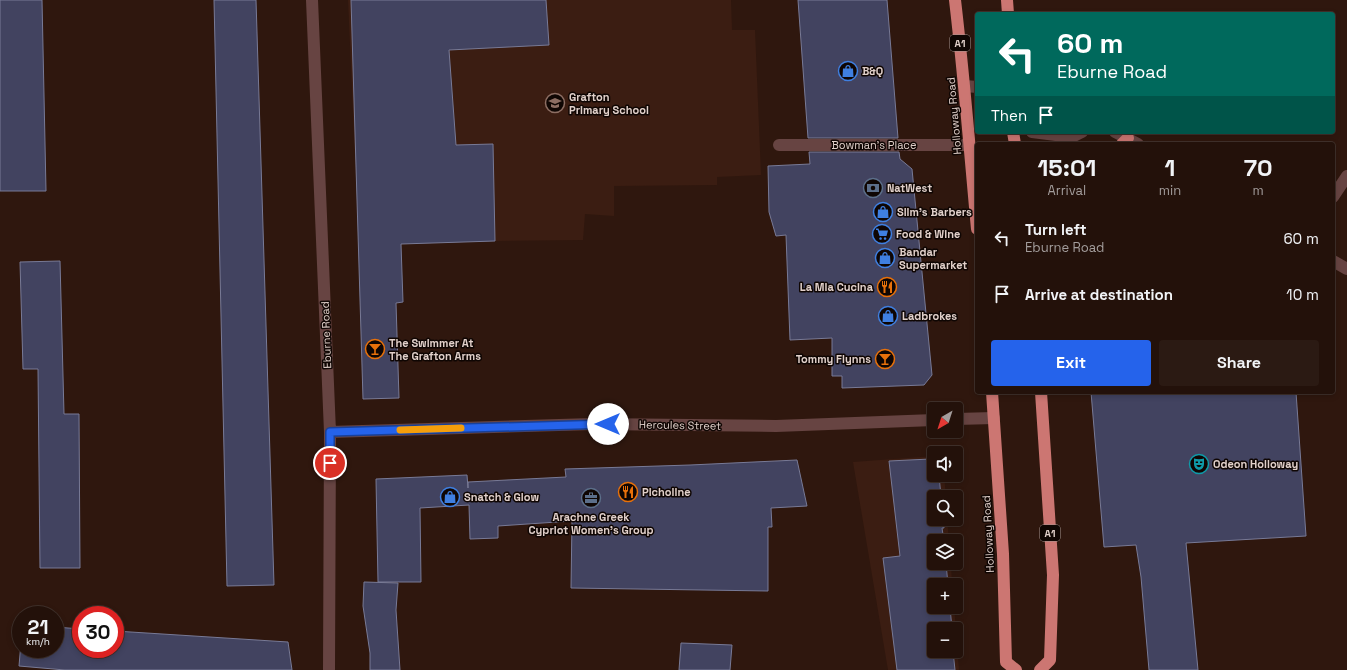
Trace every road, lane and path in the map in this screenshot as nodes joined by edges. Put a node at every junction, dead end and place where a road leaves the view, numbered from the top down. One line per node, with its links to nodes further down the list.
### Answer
1 (312, 0): 23 (street, Eburne Road)
2 (955, 0): 5 (highway, Holloway Road / A1)
3 (1007, 0): 4 (highway)
4 (1008, 12)
5 (971, 86): 6 (highway, Holloway Road / A1)
6 (972, 127): 12 (highway, Holloway Road / A1)
7 (1048, 134): 8 (street)
8 (1078, 134)
9 (1118, 134): 10 (street)
10 (1129, 142)
11 (779, 145): 12 (street, Bowman's Place)
12 (969, 145): 15 (highway, Holloway Road / A1)
13 (1347, 176): 14 (street)
14 (1335, 194)
15 (975, 209)
16 (1335, 262): 17 (street)
17 (1347, 269)
18 (992, 394): 20 (highway, Holloway Road)
19 (1041, 394): 26 (highway, A1)
20 (994, 418): 21 (street); 25 (highway, Holloway Road)
21 (963, 419)
22 (927, 420): 23 (street, Hercules Street)
23 (330, 432): 24 (street, Eburne Road)
24 (329, 670)
25 (1016, 670)
26 (1040, 670)

